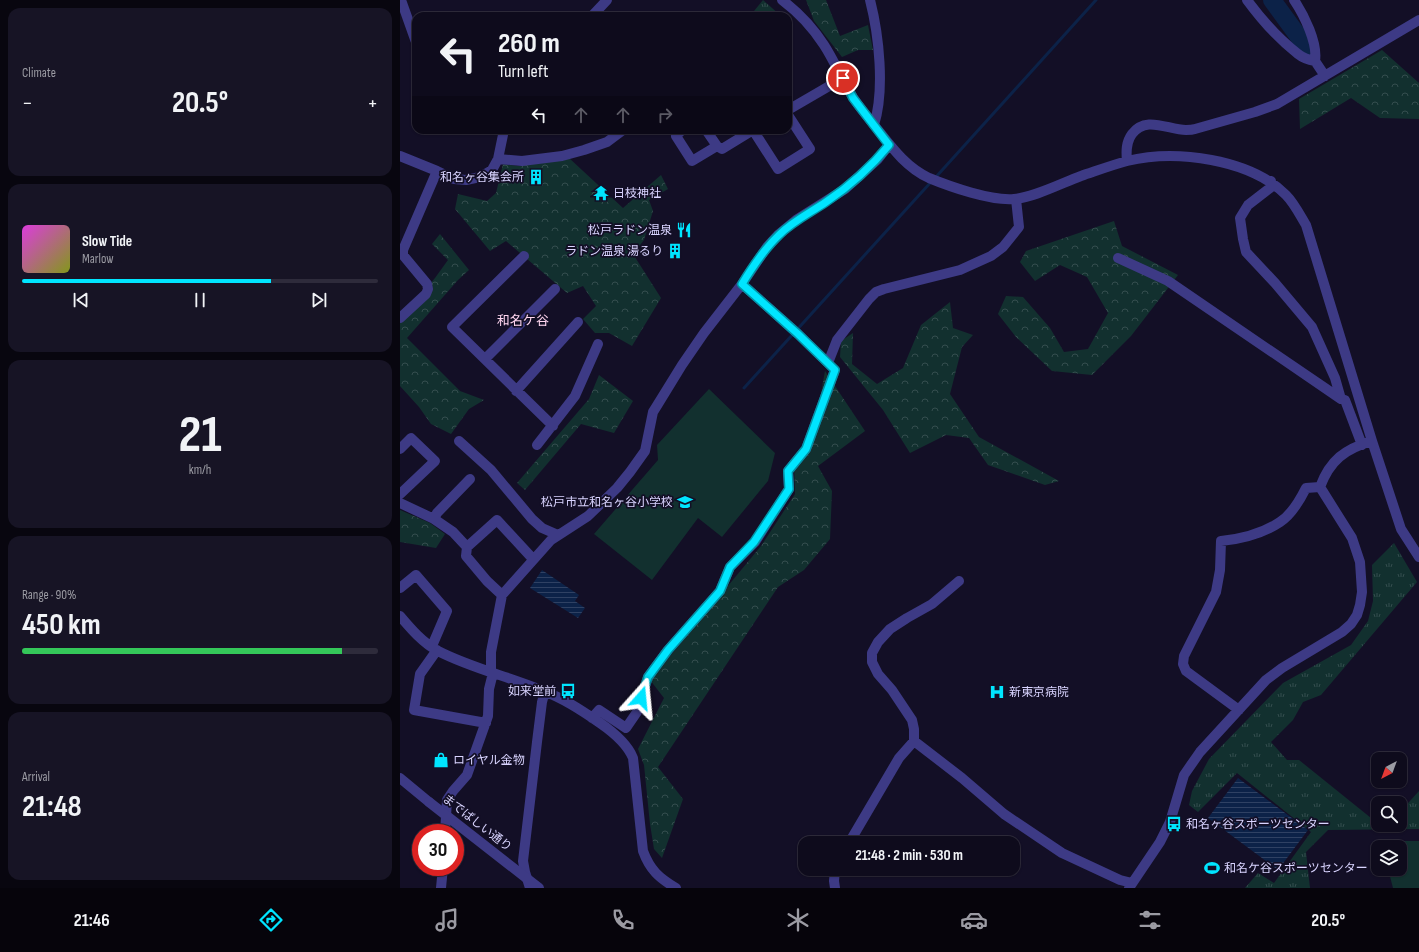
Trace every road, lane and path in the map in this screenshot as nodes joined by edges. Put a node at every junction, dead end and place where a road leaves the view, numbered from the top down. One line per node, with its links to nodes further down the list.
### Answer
1 (401, 0): 9 (street)
2 (607, 0): 7 (street)
3 (782, 0): 12 (street)
4 (870, 0): 15 (street)
5 (1247, 0): 10 (street)
6 (1294, 0): 10 (street)
7 (596, 12)
8 (1419, 20): 11 (street)
9 (412, 31)
10 (1315, 61): 11 (street)
11 (1325, 76): 26 (street)
12 (843, 78): 13 (street); 15 (street)
13 (792, 108)
14 (792, 121): 21 (street)
15 (874, 125): 22 (street)
16 (503, 134): 25 (street)
17 (618, 134): 25 (street)
18 (678, 134): 23 (street)
19 (709, 134): 23 (street)
20 (746, 134): 23 (street)
21 (756, 134)
22 (889, 145): 29 (street); 32 (street)
23 (717, 146)
24 (400, 156): 27 (street)
25 (498, 159): 27 (street)
26 (1127, 161): 28 (street); 29 (street)
27 (437, 171): 34 (street)
28 (1271, 181): 40 (street); 43 (street)
29 (1016, 199): 38 (street)
30 (524, 256): 37 (street)
31 (1118, 258): 40 (street)
32 (742, 284): 38 (street); 51 (street)
33 (555, 289): 37 (street)
34 (400, 318)
35 (578, 322): 39 (street)
36 (598, 344): 41 (street)
37 (485, 359): 39 (street)
38 (828, 363): 63 (street)
39 (516, 391): 41 (street)
40 (1341, 399): 43 (street)
41 (553, 426): 44 (street)
42 (459, 441): 51 (street)
43 (1367, 443): 47 (street); 53 (street)
44 (537, 445)
45 (400, 449): 48 (street)
46 (470, 479): 50 (street)
47 (1320, 487): 62 (street); 62 (street)
48 (400, 494)
49 (400, 503): 50 (street)
50 (434, 519): 52 (street)
51 (558, 535): 54 (street)
52 (467, 547): 54 (street); 57 (street)
53 (1419, 557)
54 (533, 559): 57 (street)
55 (959, 581): 65 (street)
56 (400, 588): 59 (street)
57 (502, 595): 60 (street)
58 (400, 616): 59 (street)
59 (434, 648): 60 (street); 64 (street)
60 (492, 673): 61 (street); 64 (street)
61 (545, 691): 63 (street); 73 (street)
62 (1240, 710): 71 (street)
63 (592, 718): 75 (street)
64 (486, 723): 67 (street)
65 (914, 741): 68 (street); 71 (street)
66 (400, 778): 74 (street, までばしい通り, bridge)
67 (446, 824)
68 (853, 836)
69 (442, 876): 72 (street)
70 (834, 876): 76 (street)
71 (1131, 886)
72 (441, 888)
73 (530, 888)
74 (539, 888)
75 (676, 888)
76 (835, 888)

